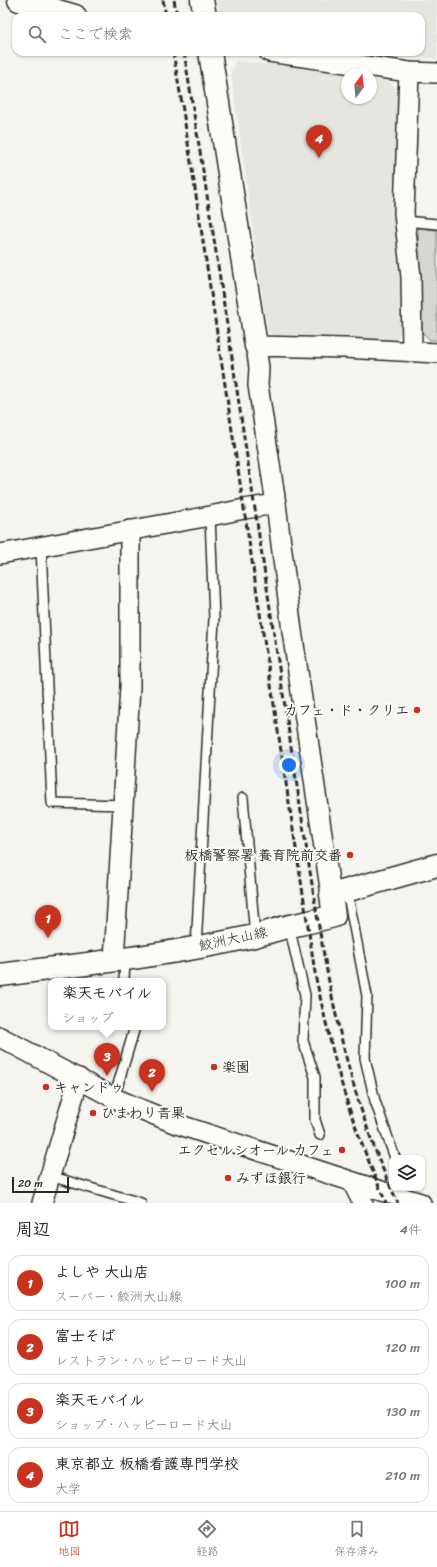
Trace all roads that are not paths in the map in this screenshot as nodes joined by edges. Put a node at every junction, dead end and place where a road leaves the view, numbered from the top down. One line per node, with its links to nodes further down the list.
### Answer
1 (19, 0): 3 (main road)
2 (202, 0): 4 (main road)
3 (61, 12)
4 (204, 12)
5 (211, 56): 11 (main road)
6 (297, 56): 7 (street)
7 (410, 72): 8 (street); 9 (street)
8 (437, 73)
9 (405, 221): 10 (lane); 12 (street)
10 (437, 224)
11 (256, 346): 12 (street); 14 (street)
12 (412, 352): 13 (street)
13 (437, 353)
14 (276, 504): 15 (street); 22 (street)
15 (210, 516): 16 (street); 25 (lane)
16 (130, 530): 17 (street); 20 (street)
17 (41, 546): 18 (street); 20 (lane)
18 (0, 554)
19 (243, 798): 24 (lane)
20 (123, 805): 26 (street)
21 (437, 864): 22 (main road)
22 (339, 892): 23 (main road, 鮫洲大山線); 34 (lane)
23 (289, 926): 24 (main road, 鮫洲大山線); 33 (lane)
24 (255, 936): 25 (main road, 鮫洲大山線)
25 (196, 947): 26 (main road, 鮫洲大山線)
26 (119, 960): 27 (main road, 鮫洲大山線); 28 (lane)
27 (0, 975)
28 (123, 978)
29 (134, 1030): 32 (lane)
30 (0, 1037): 31 (street)
31 (78, 1078): 32 (street); 35 (street)
32 (114, 1098): 36 (street)
33 (320, 1135)
34 (394, 1155)
35 (50, 1176): 38 (street); 39 (lane)
36 (352, 1182): 37 (street); 40 (street)
37 (408, 1196)
38 (42, 1203)
39 (141, 1203)
40 (364, 1203)

